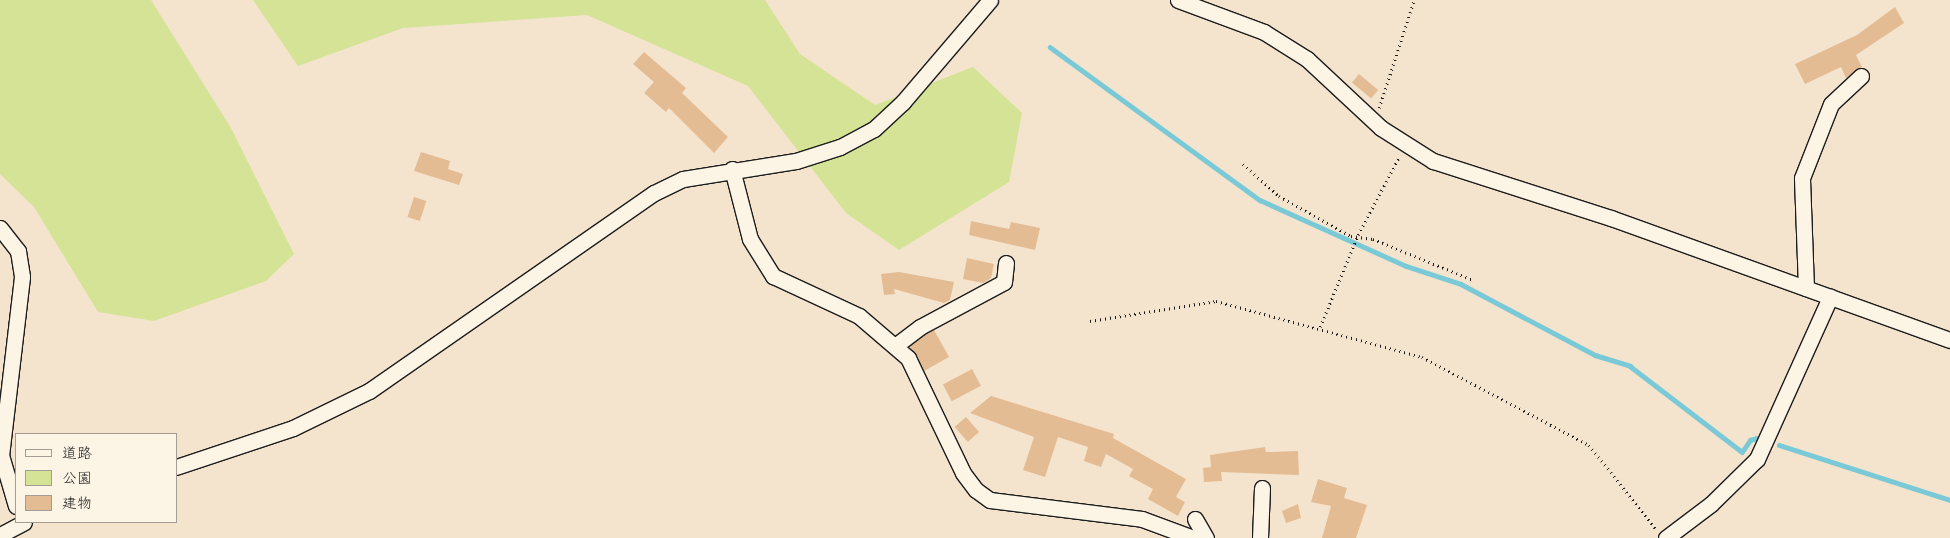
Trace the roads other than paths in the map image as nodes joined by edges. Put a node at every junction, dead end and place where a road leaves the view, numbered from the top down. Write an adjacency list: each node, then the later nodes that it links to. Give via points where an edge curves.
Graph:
1 (990, 0): 4 (street, via 903,102 874,128 840,147 796,162)
2 (1178, 0): 7 (street, via 1264,32 1300,54 1406,148 1441,164 1611,218)
3 (1861, 76): 7 (street, via 1831,104 1802,178)
4 (732, 169): 10 (street, via 750,239 773,276 859,316); 12 (street, via 683,179 654,193 369,391 329,413)
5 (0, 228): 11 (street, via 18,251 22,277)
6 (1006, 262): 10 (street, via 1004,282 920,327)
7 (1806, 288): 8 (street)
8 (1830, 297): 9 (street); 17 (street, via 1757,459 1711,504)
9 (1950, 340)
10 (896, 346): 19 (street, via 908,358 926,389 963,473 990,500 1142,519)
11 (2, 430): 14 (street, via 1,455)
12 (178, 466)
13 (1262, 488): 21 (street)
14 (15, 503)
15 (1195, 519): 20 (street)
16 (21, 523): 18 (street)
17 (1662, 534)
18 (0, 535)
19 (1193, 538)
20 (1206, 538)
21 (1260, 538)

